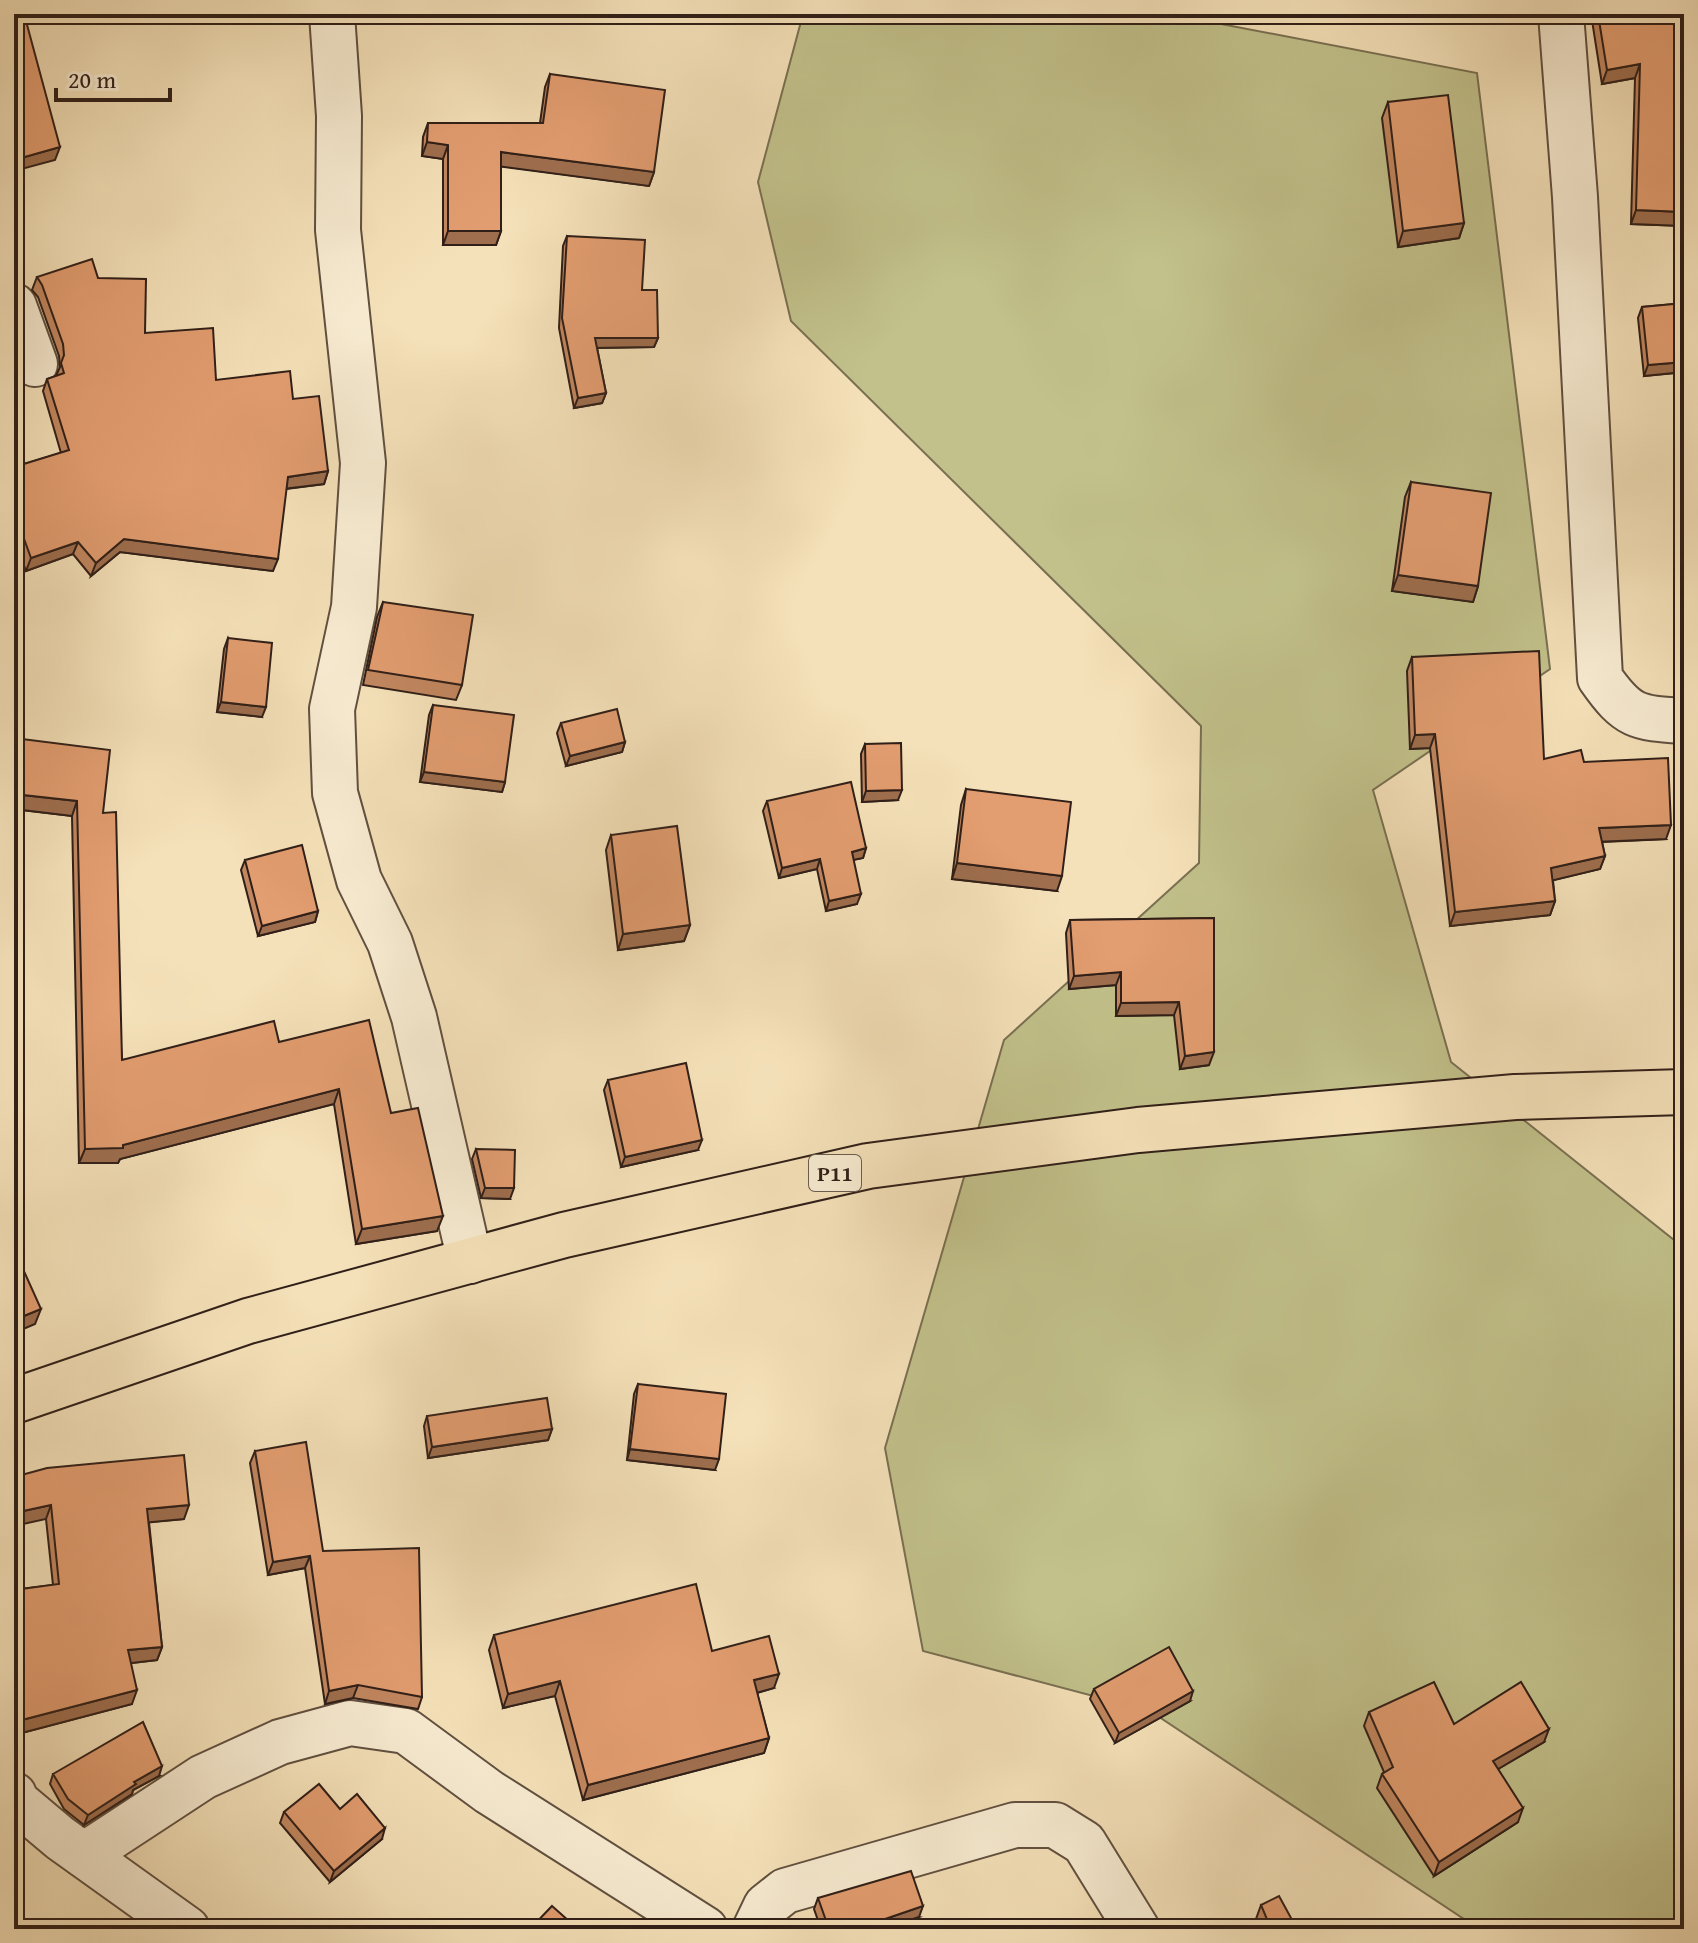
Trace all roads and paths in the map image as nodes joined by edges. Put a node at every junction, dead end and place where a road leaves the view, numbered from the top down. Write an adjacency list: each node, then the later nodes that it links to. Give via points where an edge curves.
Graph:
1 (332, 14): 7 (street, via 339,116 338,230 363,463 354,607 332,709 335,793 359,880 390,943 414,1017)
2 (1561, 14): 5 (street, via 1600,678 1616,701 1642,718)
3 (14, 306): 4 (street)
4 (35, 364)
5 (1684, 721)
6 (1684, 1092): 7 (main road, P11, via 1515,1097 1138,1130 868,1166)
7 (470, 1261): 8 (main road, P11, via 248,1321)
8 (14, 1401)
9 (14, 1795): 10 (street)
10 (84, 1855): 11 (street); 12 (street, via 203,1777 280,1742 350,1723 406,1731 489,1792)
11 (187, 1929)
12 (705, 1929)
13 (755, 1929): 14 (street, via 766,1906 785,1891 1015,1825 1055,1825 1084,1843)
14 (1137, 1929)

